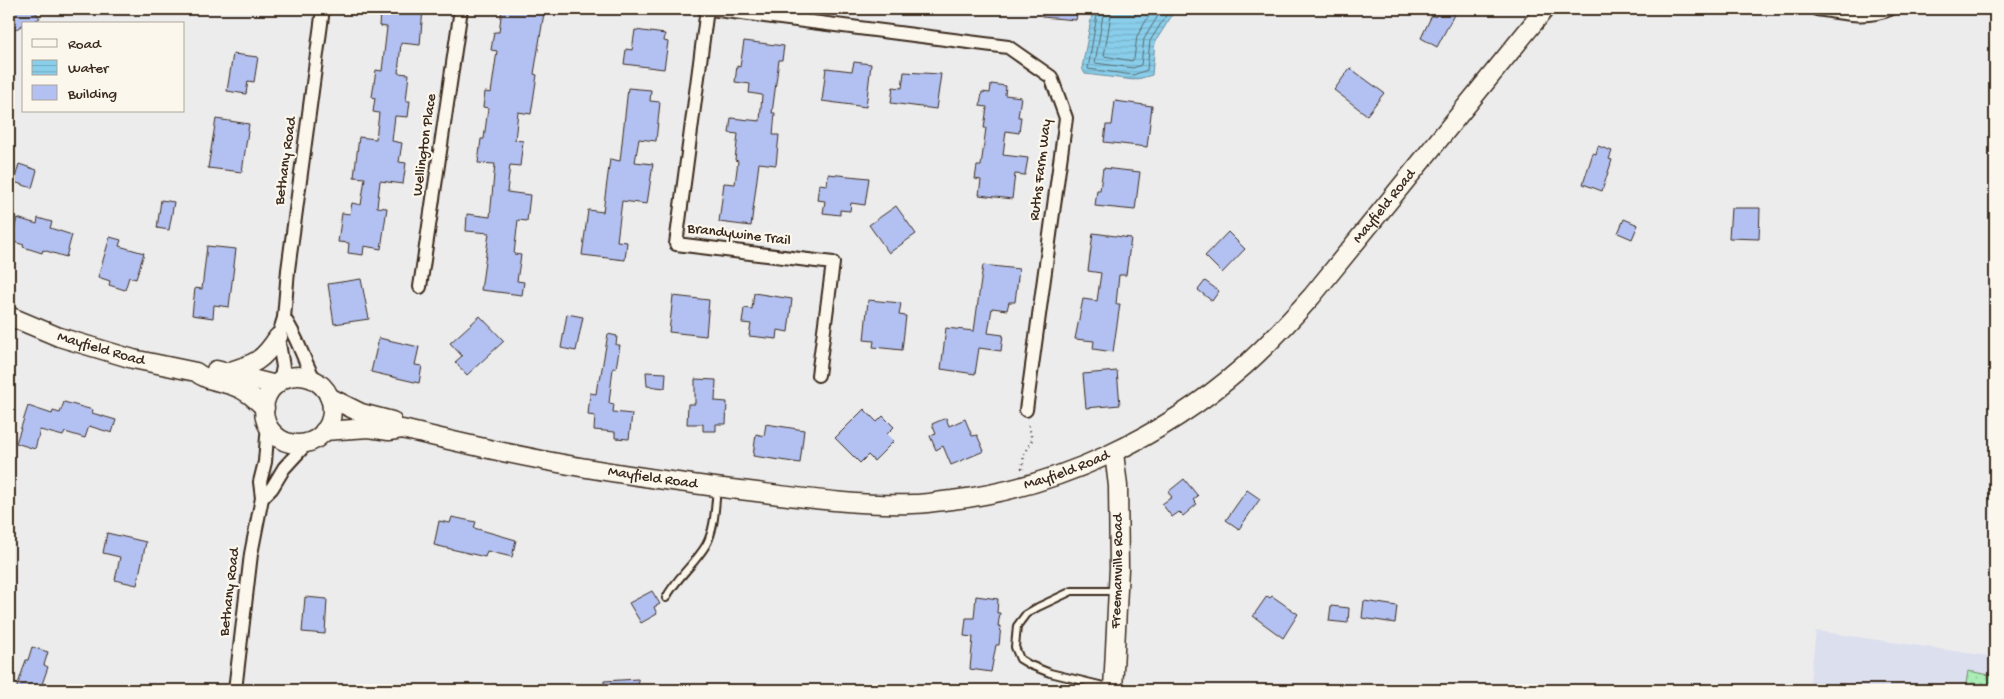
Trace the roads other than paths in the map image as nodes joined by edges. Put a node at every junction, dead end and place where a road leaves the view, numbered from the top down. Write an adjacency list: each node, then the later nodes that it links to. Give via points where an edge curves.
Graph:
1 (323, 9): 9 (street, Bethany Road)
2 (461, 9): 7 (street, Wellington Place)
3 (708, 9): 13 (street, Brandywine Trail, via 676,244 832,263); 17 (street, Ruths Farm Way, via 1008,47 1051,77 1066,118)
4 (1545, 9): 22 (street, Mayfield Road, via 1284,328 1244,367 1203,399)
5 (1818, 9): 6 (street, via 1872,14)
6 (1890, 9)
7 (420, 287)
8 (9, 316): 11 (street, Mayfield Road, via 60,338 133,359)
9 (284, 318): 10 (street, Bethany Road); 14 (street, via 295,332 298,347)
10 (278, 337): 12 (street, via 254,364); 15 (street, Bethany Road, via 283,367)
11 (196, 372): 12 (street, Mayfield Road, via 203,367); 18 (street, Mayfield Road, via 248,393)
12 (227, 372): 15 (street, Mayfield Road)
13 (818, 375)
14 (316, 382): 15 (street, via 298,376); 16 (street)
15 (278, 383): 18 (street, via 269,394)
16 (329, 397): 19 (street, Mayfield Road, via 360,413 392,421); 20 (street, via 332,416)
17 (1026, 410)
18 (266, 416): 21 (street, via 273,433 281,439); 24 (street, Bethany Road, via 265,462 260,482)
19 (402, 429): 20 (street, Mayfield Road); 23 (street, Mayfield Road, via 542,460)
20 (324, 431): 21 (street)
21 (307, 443): 24 (street, Bethany Road)
22 (1114, 453): 23 (street, Mayfield Road, via 1052,478 985,496 915,504 852,504); 25 (street, Freemanville Road, via 1118,486)
23 (717, 487): 26 (lane, via 712,532 706,545)
24 (262, 498): 28 (street, Bethany Road, via 251,554)
25 (1118, 591): 27 (street, Freemanville Road); 27 (lane, via 1072,591 1026,614 1016,626 1015,647 1020,659 1050,673)
26 (666, 598)
27 (1113, 689)
28 (234, 690)

